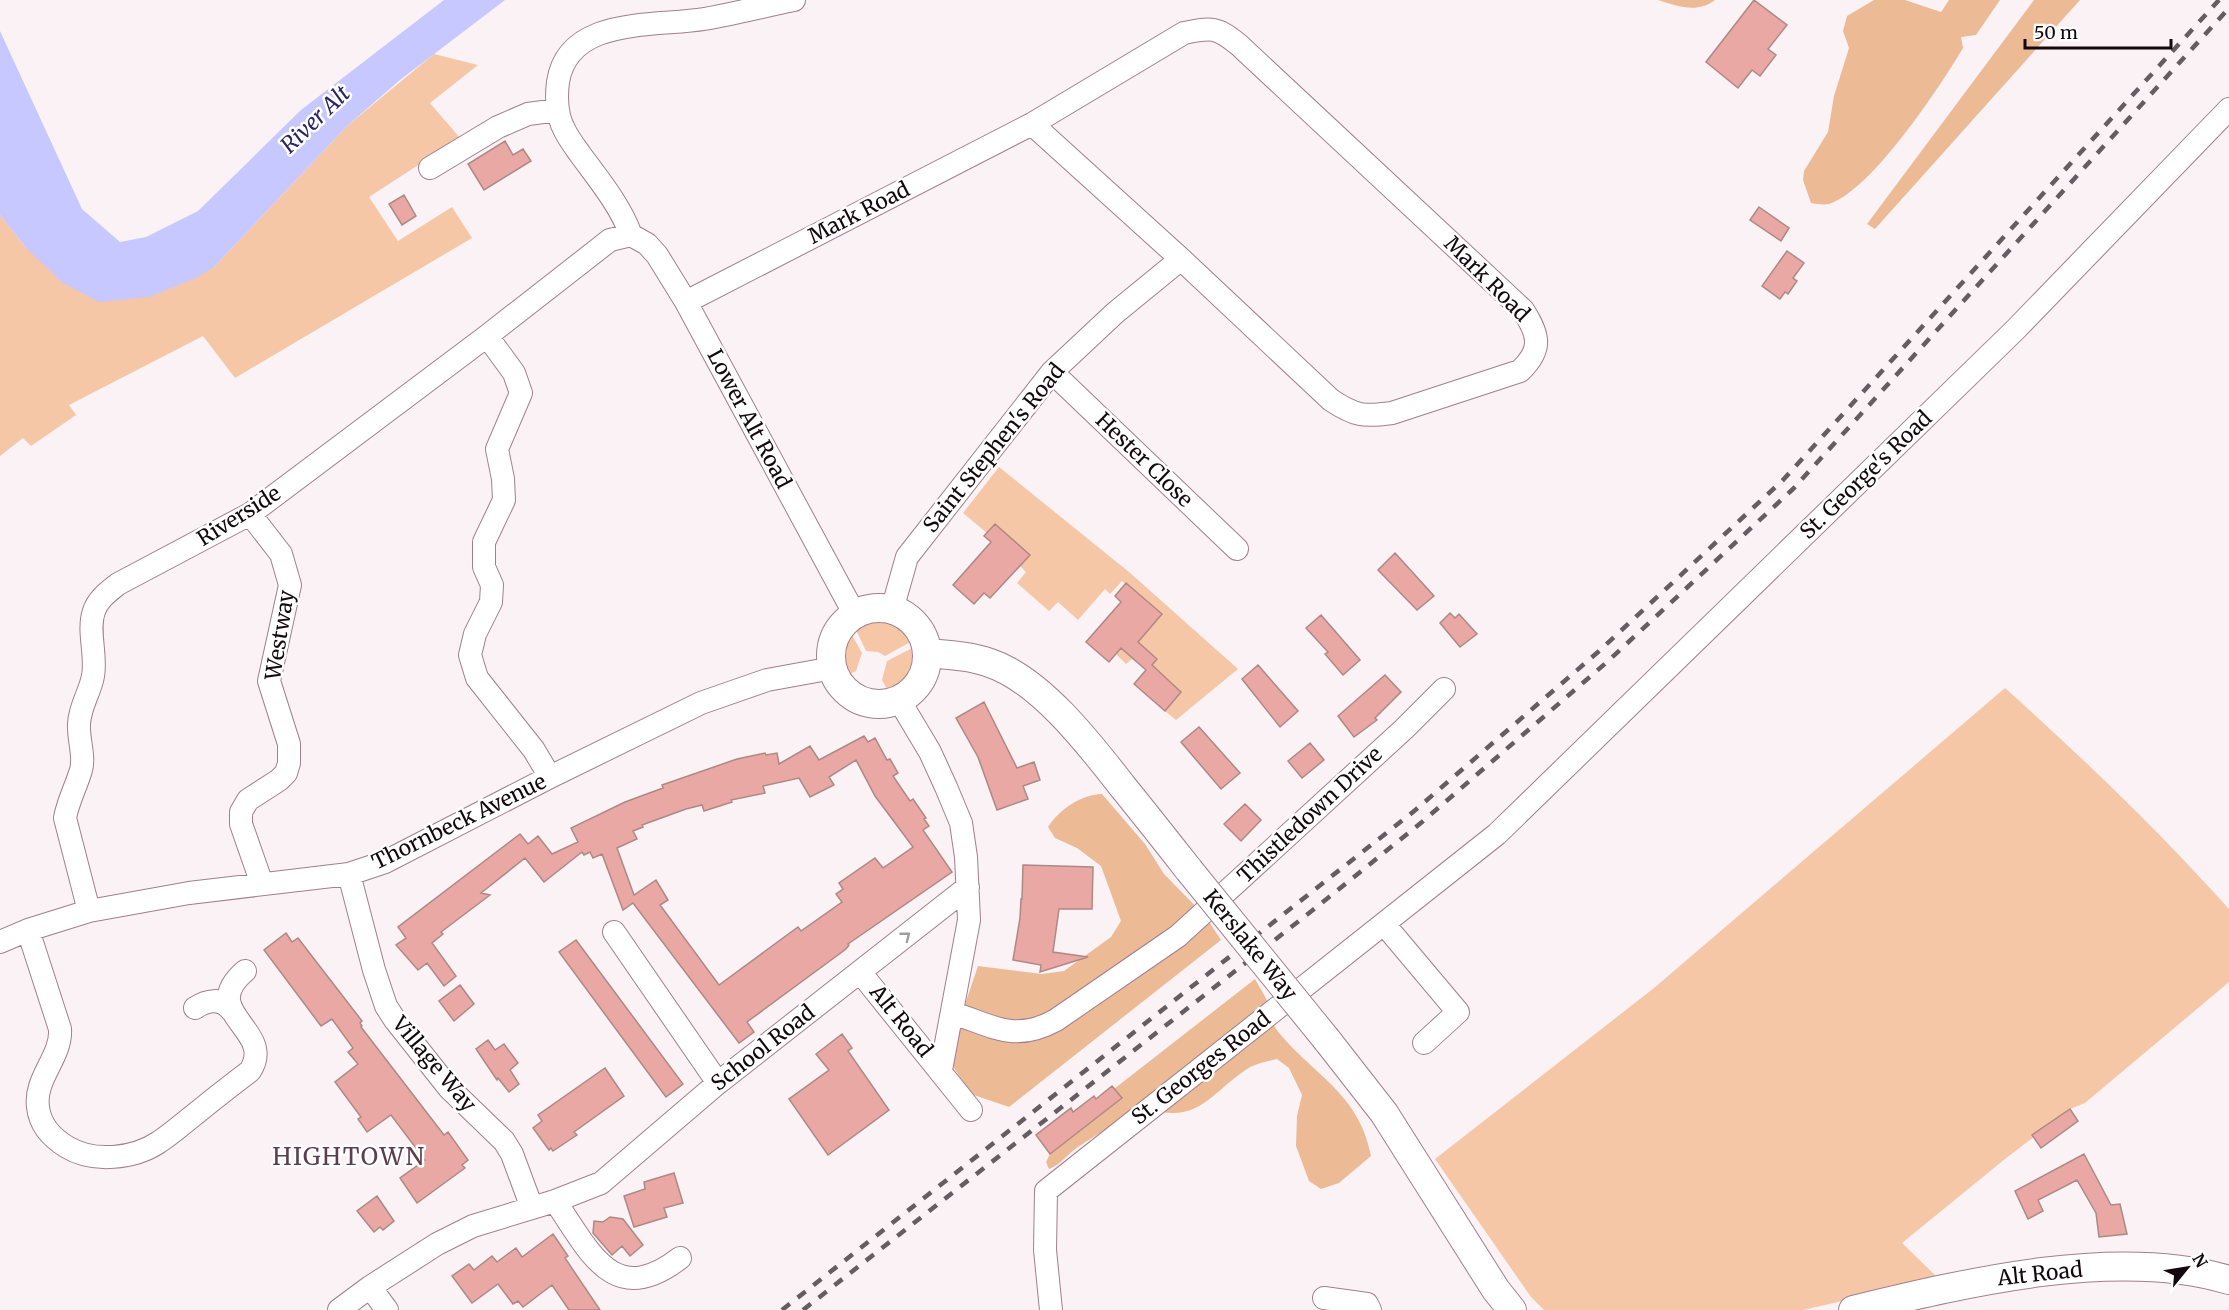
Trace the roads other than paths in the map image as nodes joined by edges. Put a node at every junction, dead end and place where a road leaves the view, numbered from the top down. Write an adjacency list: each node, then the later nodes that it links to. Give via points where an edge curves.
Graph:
1 (794, 0): 3 (street, via 704,19 614,29 594,35 582,42 561,68)
2 (2229, 109): 20 (street, St. George's Road, via 2015,330)
3 (558, 110): 5 (street, via 528,114 498,127); 6 (street, via 564,131 623,215)
4 (1032, 124): 7 (street, Mark Road); 7 (street, Mark Road, via 1184,33 1222,31 1523,310 1534,327 1533,359 1520,371 1392,413 1372,416 1349,412 1331,400); 8 (street, Mark Road)
5 (430, 168)
6 (631, 235): 8 (street, Lower Alt Road, via 657,255); 9 (street, Riverside, via 610,240)
7 (1181, 259): 10 (street, Saint Stephen's Road)
8 (686, 302): 14 (street, Lower Alt Road)
9 (487, 336): 11 (street, Riverside); 19 (street, via 514,373 521,393 496,449 504,500 484,542 484,567 492,585 492,602 475,634 470,655 477,678 534,750)
10 (1052, 372): 12 (street, Hester Close); 13 (street, Saint Stephen's Road, via 907,557)
11 (250, 514): 22 (street, Westway, via 281,554 290,585 269,681 289,744 289,763 286,773 248,801 241,812 241,824); 24 (street, Riverside, via 118,584 103,595 94,610 93,677 81,706 79,725 82,767 65,818)
12 (1237, 549)
13 (892, 610): 14 (street, via 873,608); 15 (street, via 916,626)
14 (855, 615): 16 (street, via 843,624 835,638 831,652)
15 (927, 653): 18 (street, via 920,681); 48 (street, Kerslake Way, bridge, via 964,656 992,664 1029,686 1089,744 1384,1113)
16 (833, 668): 18 (street, via 842,687 858,699 878,704); 19 (street, Thornbeck Avenue, via 732,691)
17 (1444, 689): 33 (street, Thistledown Drive, via 1178,936 1056,1020 1038,1030 1020,1033)
18 (899, 700): 23 (street, via 930,752 961,823)
19 (550, 777): 21 (street, Thornbeck Avenue, via 386,862)
20 (1497, 834): 25 (street, St. Georges Road)
21 (349, 874): 22 (street, Thornbeck Avenue); 39 (street, Village Way, via 386,1006 449,1088 504,1141)
22 (262, 884): 24 (street, Thornbeck Avenue)
23 (968, 887): 30 (street, School Road, one-way to 23); 33 (street, via 969,920)
24 (89, 911): 26 (street, Thornbeck Avenue)
25 (1384, 924): 34 (street, via 1458,1012); 46 (street, St. Georges Road, via 1046,1191 1045,1250)
26 (28, 930): 28 (street, Thornbeck Avenue); 32 (street, via 60,1029 59,1041 39,1086 38,1108 49,1133 71,1149 108,1157 149,1148 250,1071 255,1063 253,1042)
27 (614, 932): 36 (street)
28 (0, 942)
29 (244, 971): 32 (street, via 229,990)
30 (860, 972): 35 (street, Alt Road); 36 (street, School Road)
31 (195, 1008): 32 (street, via 216,1001)
32 (231, 1010)
33 (953, 1013): 35 (street, Alt Road)
34 (1424, 1043)
35 (941, 1070): 37 (street, Alt Road)
36 (718, 1083): 38 (street, School Road, via 601,1183)
37 (971, 1110)
38 (555, 1201): 39 (street, School Road); 40 (street, via 596,1262 615,1277 628,1281 657,1275)
39 (532, 1208): 42 (street, School Road, via 473,1226)
40 (680, 1258)
41 (2229, 1280): 49 (street, Alt Road, via 2163,1267 2094,1268 1974,1282)
42 (370, 1287): 44 (street, School Road); 45 (street)
43 (1324, 1298): 47 (street, via 1367,1304)
44 (339, 1310)
45 (387, 1310)
46 (1051, 1310)
47 (1370, 1310)
48 (1512, 1310)
49 (1853, 1310)

